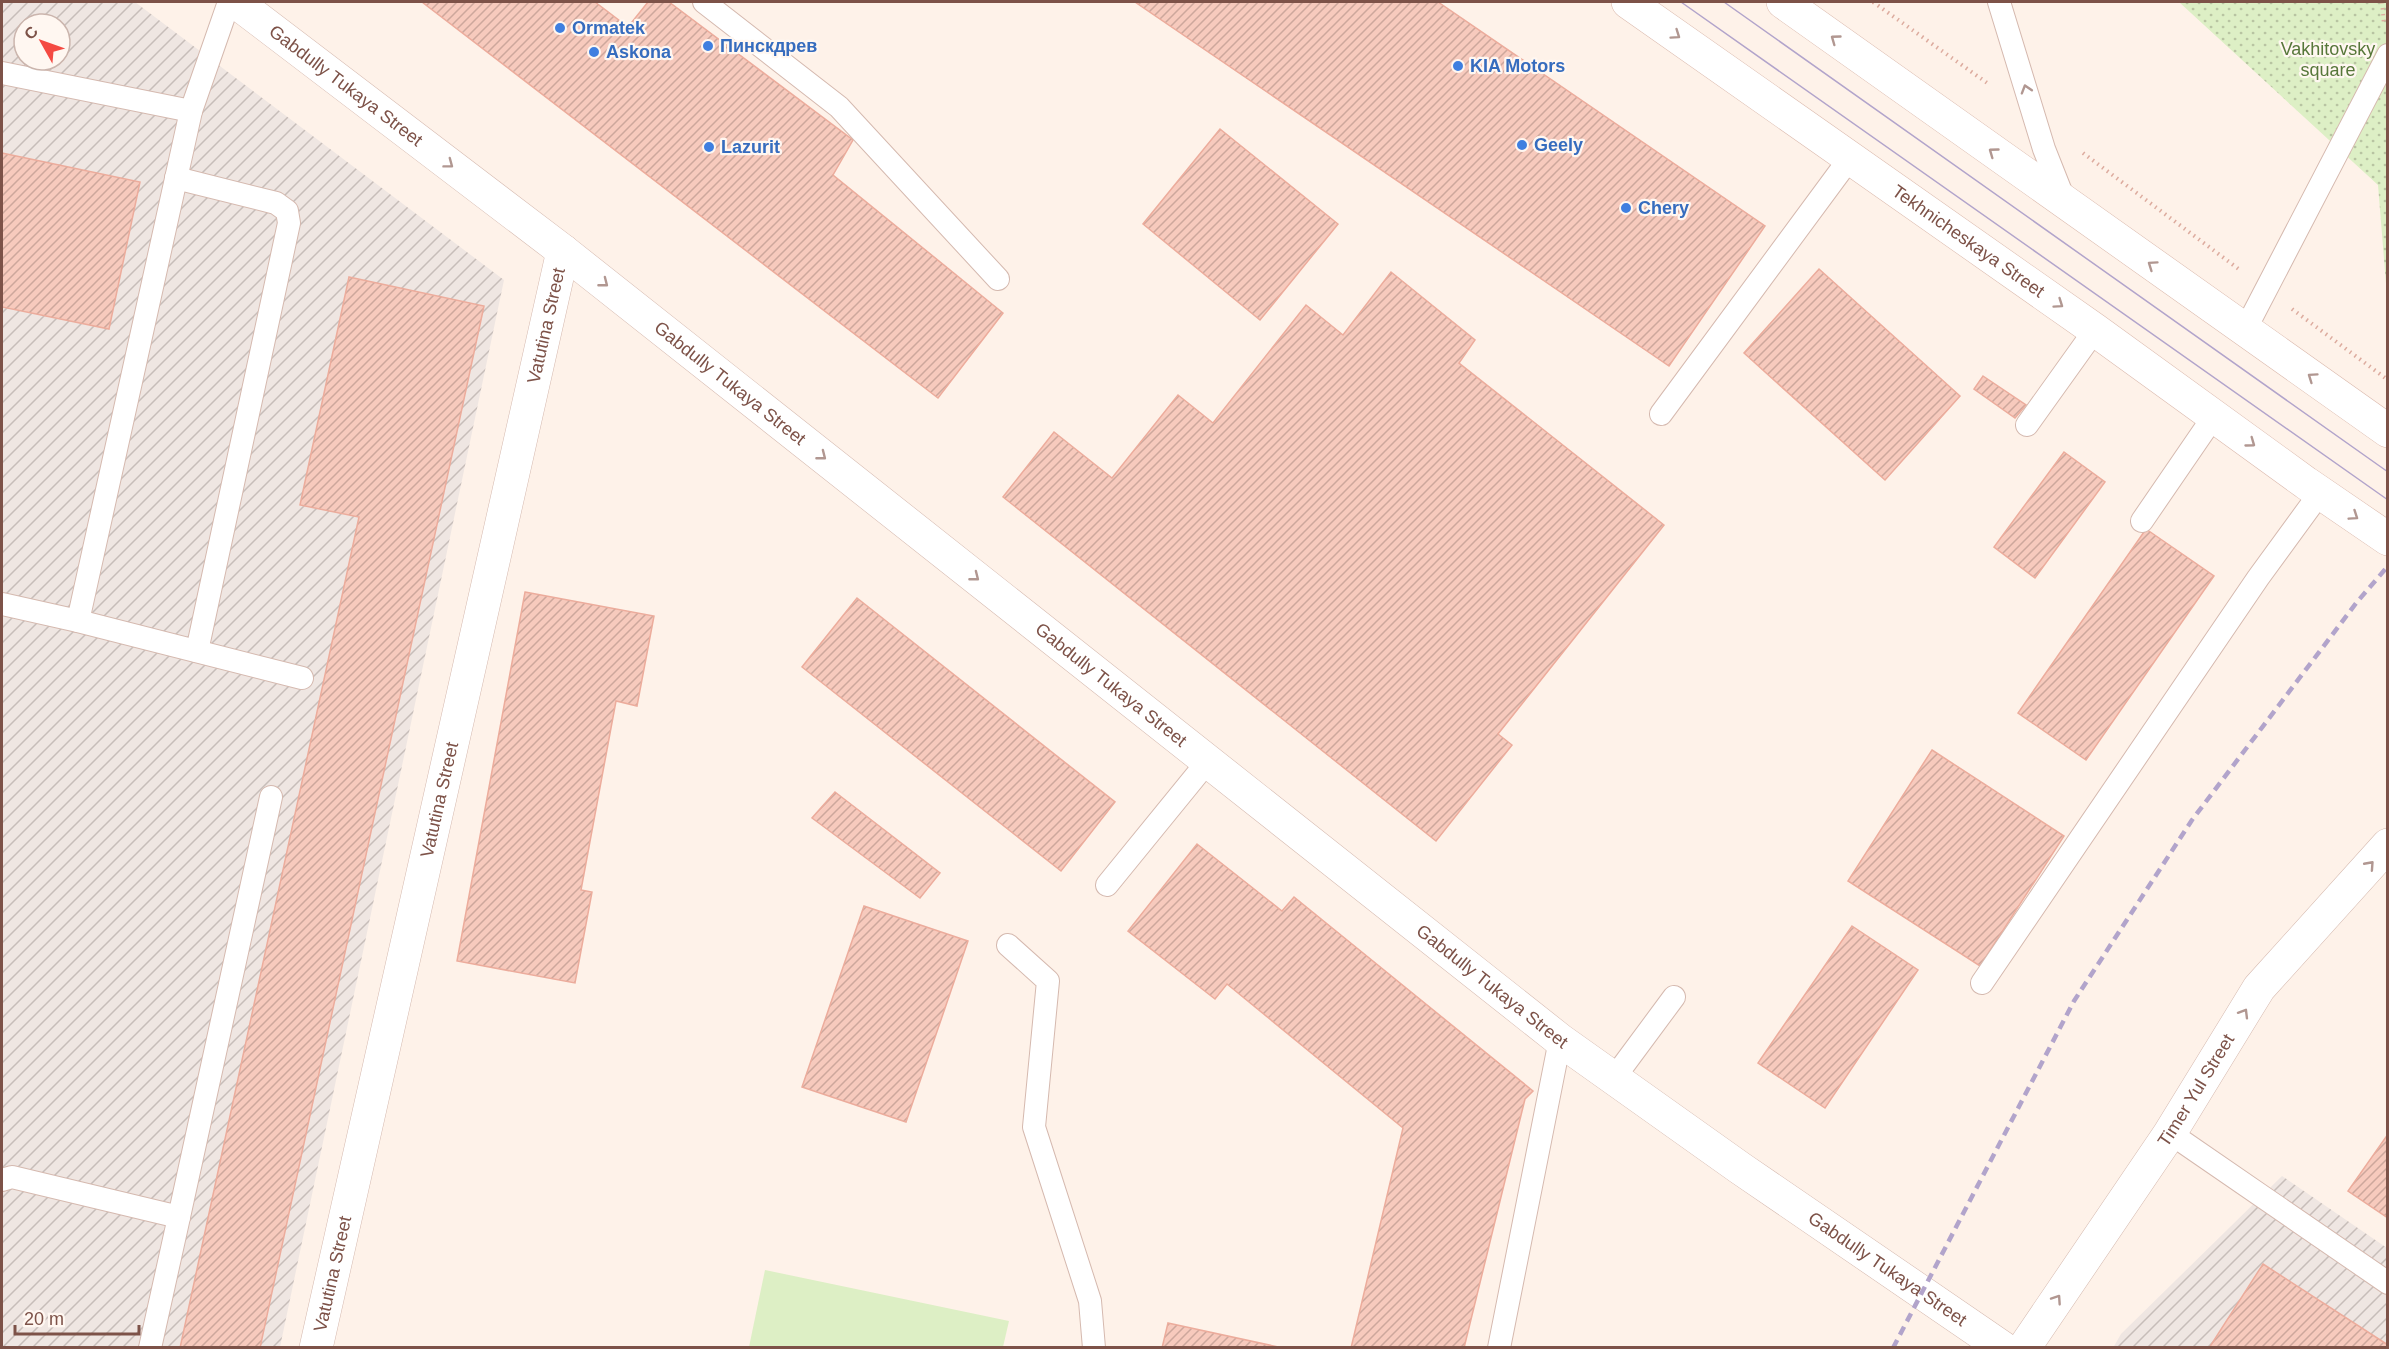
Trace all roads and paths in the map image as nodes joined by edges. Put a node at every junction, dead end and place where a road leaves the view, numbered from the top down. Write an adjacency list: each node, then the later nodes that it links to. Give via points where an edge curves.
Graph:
1 (229, 2): 10 (lane)
2 (236, 2): 16 (street, Gabdully Tukaya Street, one-way to 16)
3 (704, 2): 17 (lane, via 839,107)
4 (1628, 2): 13 (street, Tekhnicheskaya Street, one-way to 13)
5 (1783, 2): 15 (street, one-way to 5)
6 (1873, 2): 11 (path)
7 (1999, 2): 11 (lane, one-way to 7)
8 (2388, 55): 18 (lane)
9 (2, 73): 10 (lane)
10 (191, 111): 14 (lane)
11 (2034, 116): 15 (lane)
12 (2080, 151): 18 (path)
13 (1850, 158): 19 (street, Tekhnicheskaya Street, one-way to 19); 22 (lane)
14 (176, 178): 30 (lane); 31 (lane, via 276,202 287,211 289,223)
15 (2066, 204): 20 (street, one-way to 15)
16 (563, 251): 33 (street, Gabdully Tukaya Street, one-way to 33); 47 (street, Vatutina Street)
17 (998, 279)
18 (2266, 290): 20 (lane); 21 (path)
19 (2095, 330): 23 (street, Tekhnicheskaya Street); 24 (lane)
20 (2245, 330): 25 (street, one-way to 20)
21 (2388, 380)
22 (1661, 414)
23 (2214, 416): 26 (street, Tekhnicheskaya Street, one-way to 26); 27 (lane)
24 (2027, 425)
25 (2388, 431)
26 (2320, 493): 28 (street, Tekhnicheskaya Street, one-way to 28); 38 (lane)
27 (2142, 521)
28 (2388, 539)
29 (2, 604): 30 (lane)
30 (78, 621): 31 (lane)
31 (197, 651): 32 (lane)
32 (302, 678)
33 (1208, 761): 36 (lane); 40 (street, Gabdully Tukaya Street)
34 (271, 797): 44 (lane)
35 (2388, 846): 42 (street, Timer Yul Street, one-way to 35, via 2259,988)
36 (1107, 885)
37 (1008, 945): 48 (lane, via 1048,981 1034,1127 1090,1301)
38 (1982, 983)
39 (1674, 997): 41 (lane)
40 (1560, 1040): 41 (street, Gabdully Tukaya Street); 49 (lane)
41 (1614, 1078): 50 (street, Gabdully Tukaya Street)
42 (2170, 1133): 45 (lane); 51 (street, Timer Yul Street, one-way to 42)
43 (2, 1180): 44 (lane, via 12,1178)
44 (179, 1217): 46 (lane)
45 (2388, 1283)
46 (150, 1347)
47 (316, 1347)
48 (1094, 1347)
49 (1499, 1347)
50 (2002, 1347)
51 (2024, 1347)

